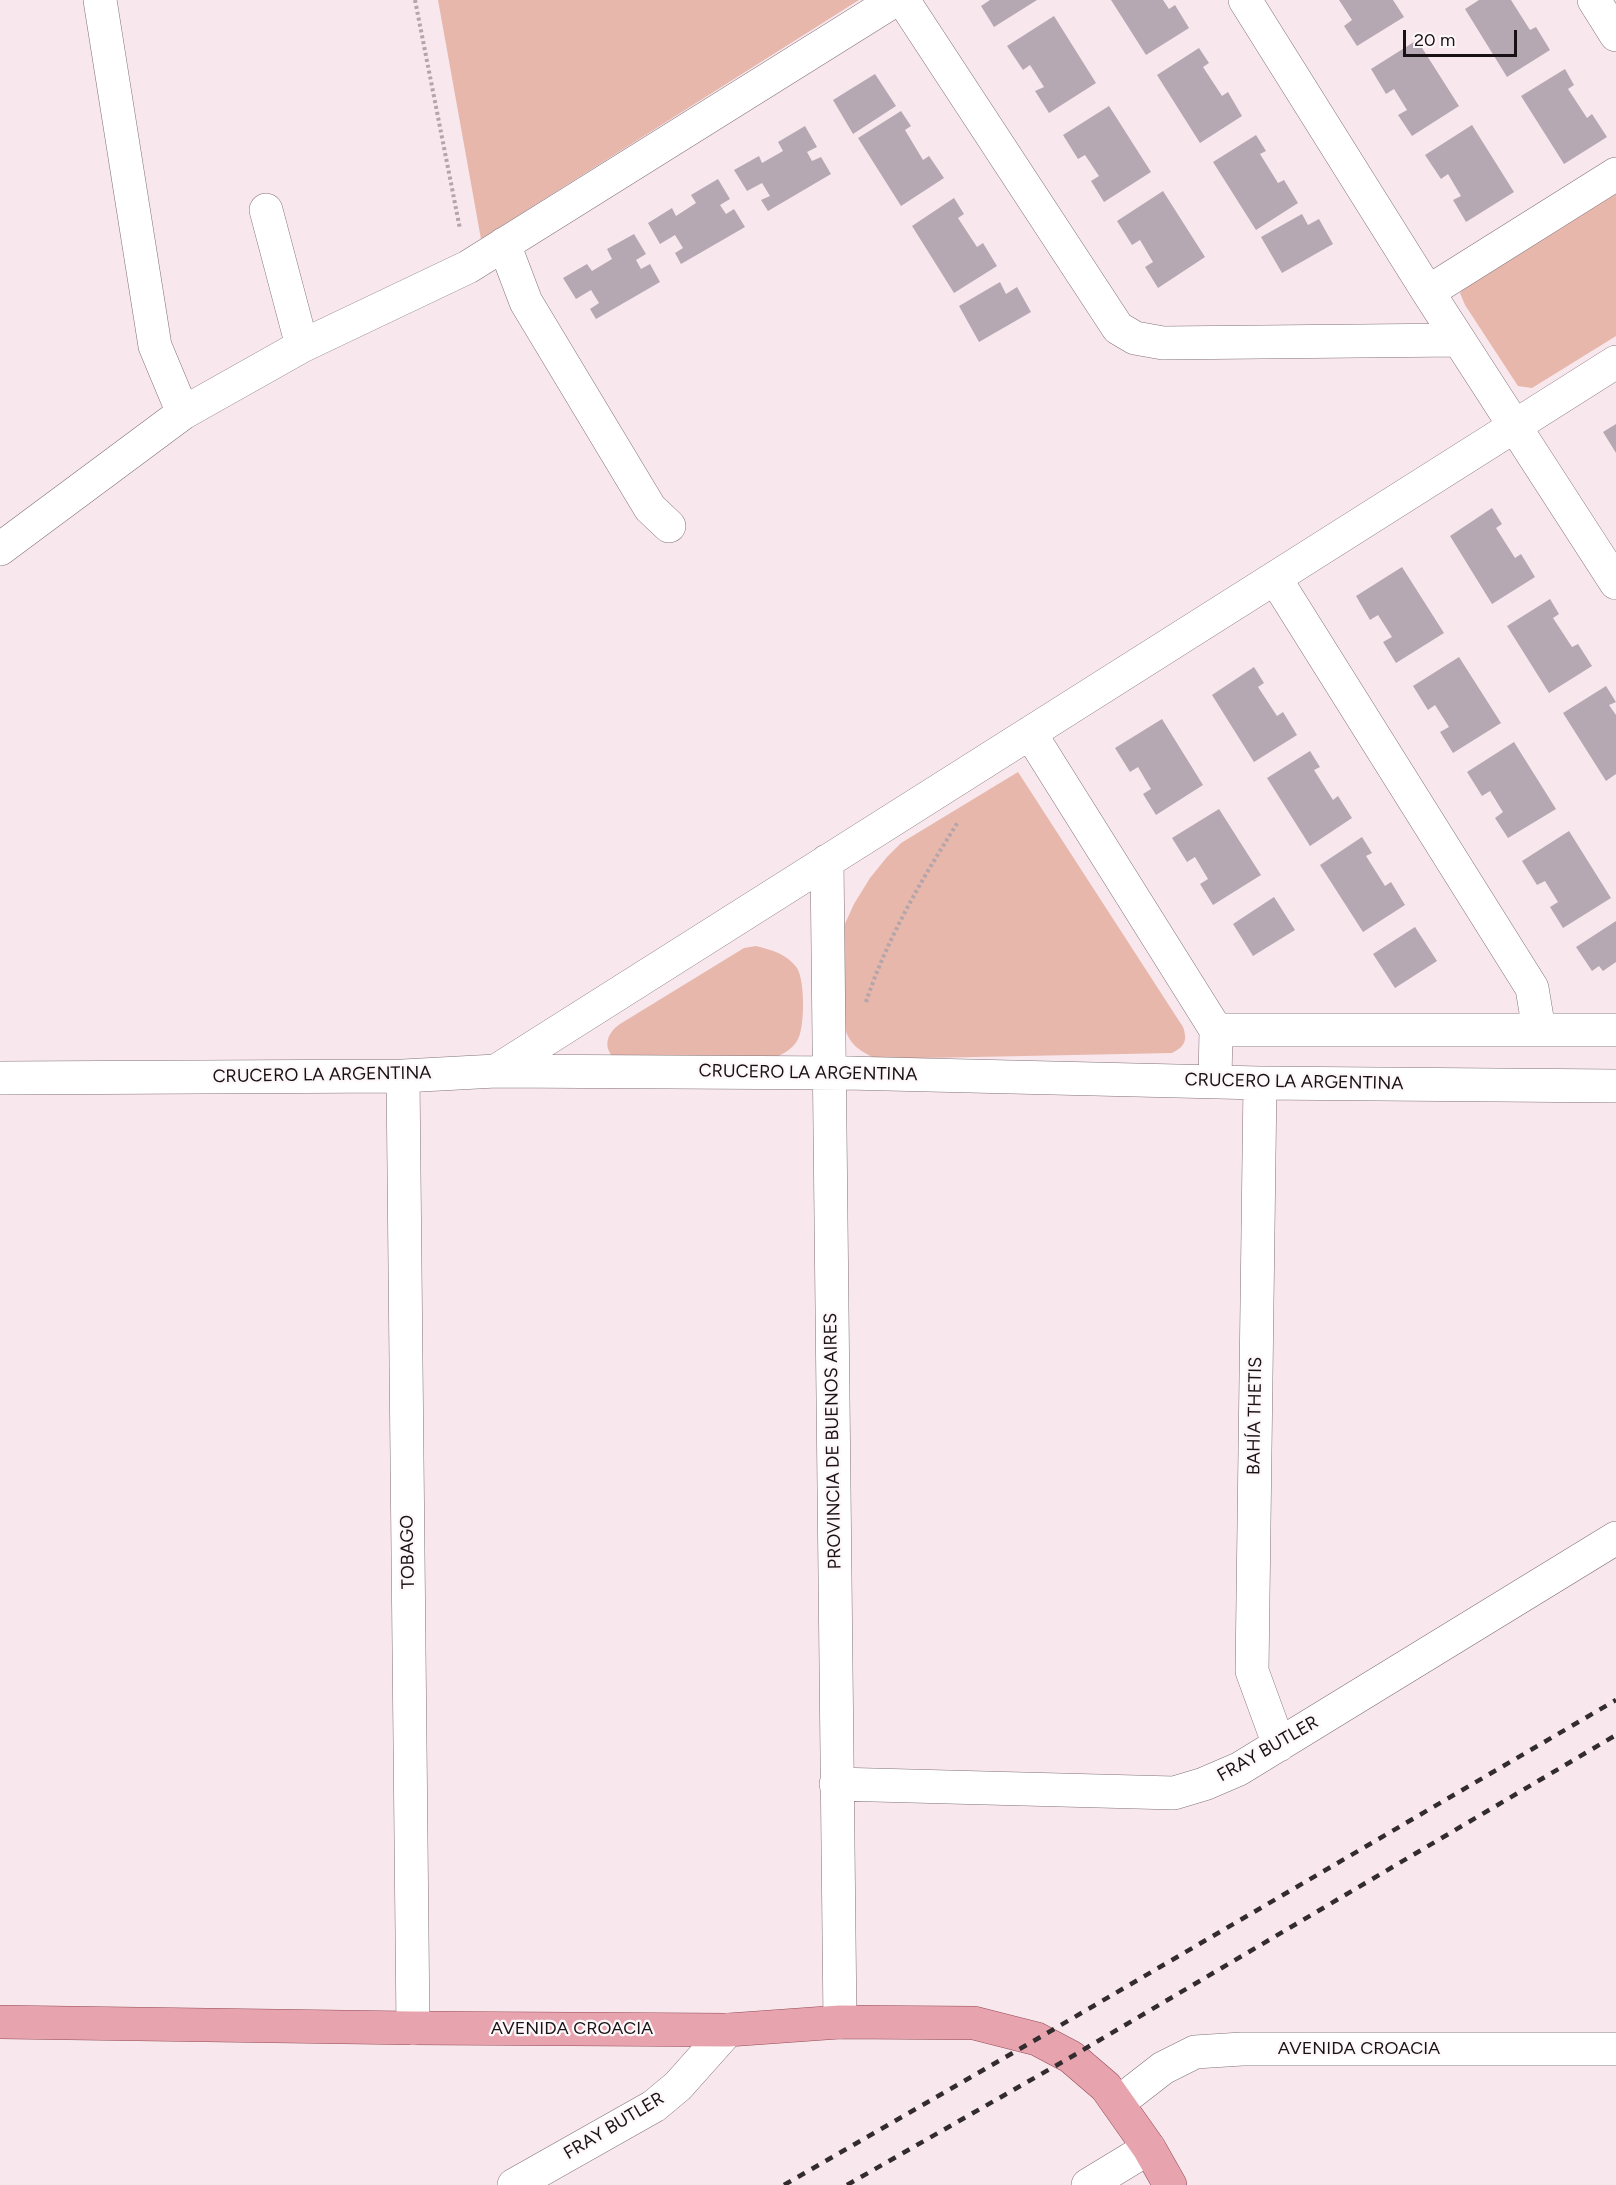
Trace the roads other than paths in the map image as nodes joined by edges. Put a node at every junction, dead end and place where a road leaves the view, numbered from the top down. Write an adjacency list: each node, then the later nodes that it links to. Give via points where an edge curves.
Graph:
1 (100, 0): 14 (street, via 155,346)
2 (895, 0): 9 (street)
3 (903, 0): 11 (street, via 1118,328 1135,338 1163,343)
4 (1245, 0): 10 (street)
5 (1594, 0): 6 (street)
6 (1616, 35)
7 (1616, 174): 10 (street)
8 (266, 210): 12 (street)
9 (504, 244): 12 (street, via 468,267); 16 (street, via 526,302 651,508)
10 (1428, 292): 11 (street)
11 (1459, 340): 15 (street)
12 (302, 346): 14 (street)
13 (1616, 363): 15 (street)
14 (183, 413): 17 (street)
15 (1515, 426): 18 (street); 19 (street)
16 (669, 526)
17 (0, 549)
18 (1275, 578): 20 (street); 23 (street, via 1532,988)
19 (1616, 583)
20 (1030, 733): 21 (street); 22 (street)
21 (827, 861): 25 (street); 26 (street, PROVINCIA DE BUENOS AIRES)
22 (1216, 1030): 23 (street); 29 (street)
23 (1539, 1030): 24 (street)
24 (1616, 1030)
25 (496, 1071): 26 (street, CRUCERO LA ARGENTINA); 27 (street, CRUCERO LA ARGENTINA)
26 (829, 1073): 29 (street, CRUCERO LA ARGENTINA); 34 (street, PROVINCIA DE BUENOS AIRES)
27 (403, 1076): 28 (street, CRUCERO LA ARGENTINA); 37 (street, TOBAGO)
28 (0, 1077)
29 (1215, 1081): 30 (street, CRUCERO LA ARGENTINA)
30 (1260, 1083): 31 (street, CRUCERO LA ARGENTINA); 33 (street, BAHÍA THETIS, via 1252,1671)
31 (1616, 1086)
32 (1616, 1538): 33 (street, FRAY BUTLER)
33 (1279, 1745): 34 (street, FRAY BUTLER, via 1239,1769 1174,1793)
34 (836, 1784): 36 (street, PROVINCIA DE BUENOS AIRES)
35 (0, 2022): 37 (main road, AVENIDA CROACIA)
36 (840, 2022): 38 (main road, AVENIDA CROACIA); 40 (main road, AVENIDA CROACIA, via 974,2023 1037,2039 1071,2056)
37 (413, 2028): 38 (main road, AVENIDA CROACIA)
38 (728, 2030): 42 (street, FRAY BUTLER, via 678,2086 654,2106)
39 (1616, 2049): 40 (street, AVENIDA CROACIA, via 1195,2052 1163,2068)
40 (1118, 2103): 41 (main road, AVENIDA CROACIA)
41 (1149, 2148): 43 (street); 44 (main road, AVENIDA CROACIA)
42 (514, 2185)
43 (1088, 2185)
44 (1170, 2185)

